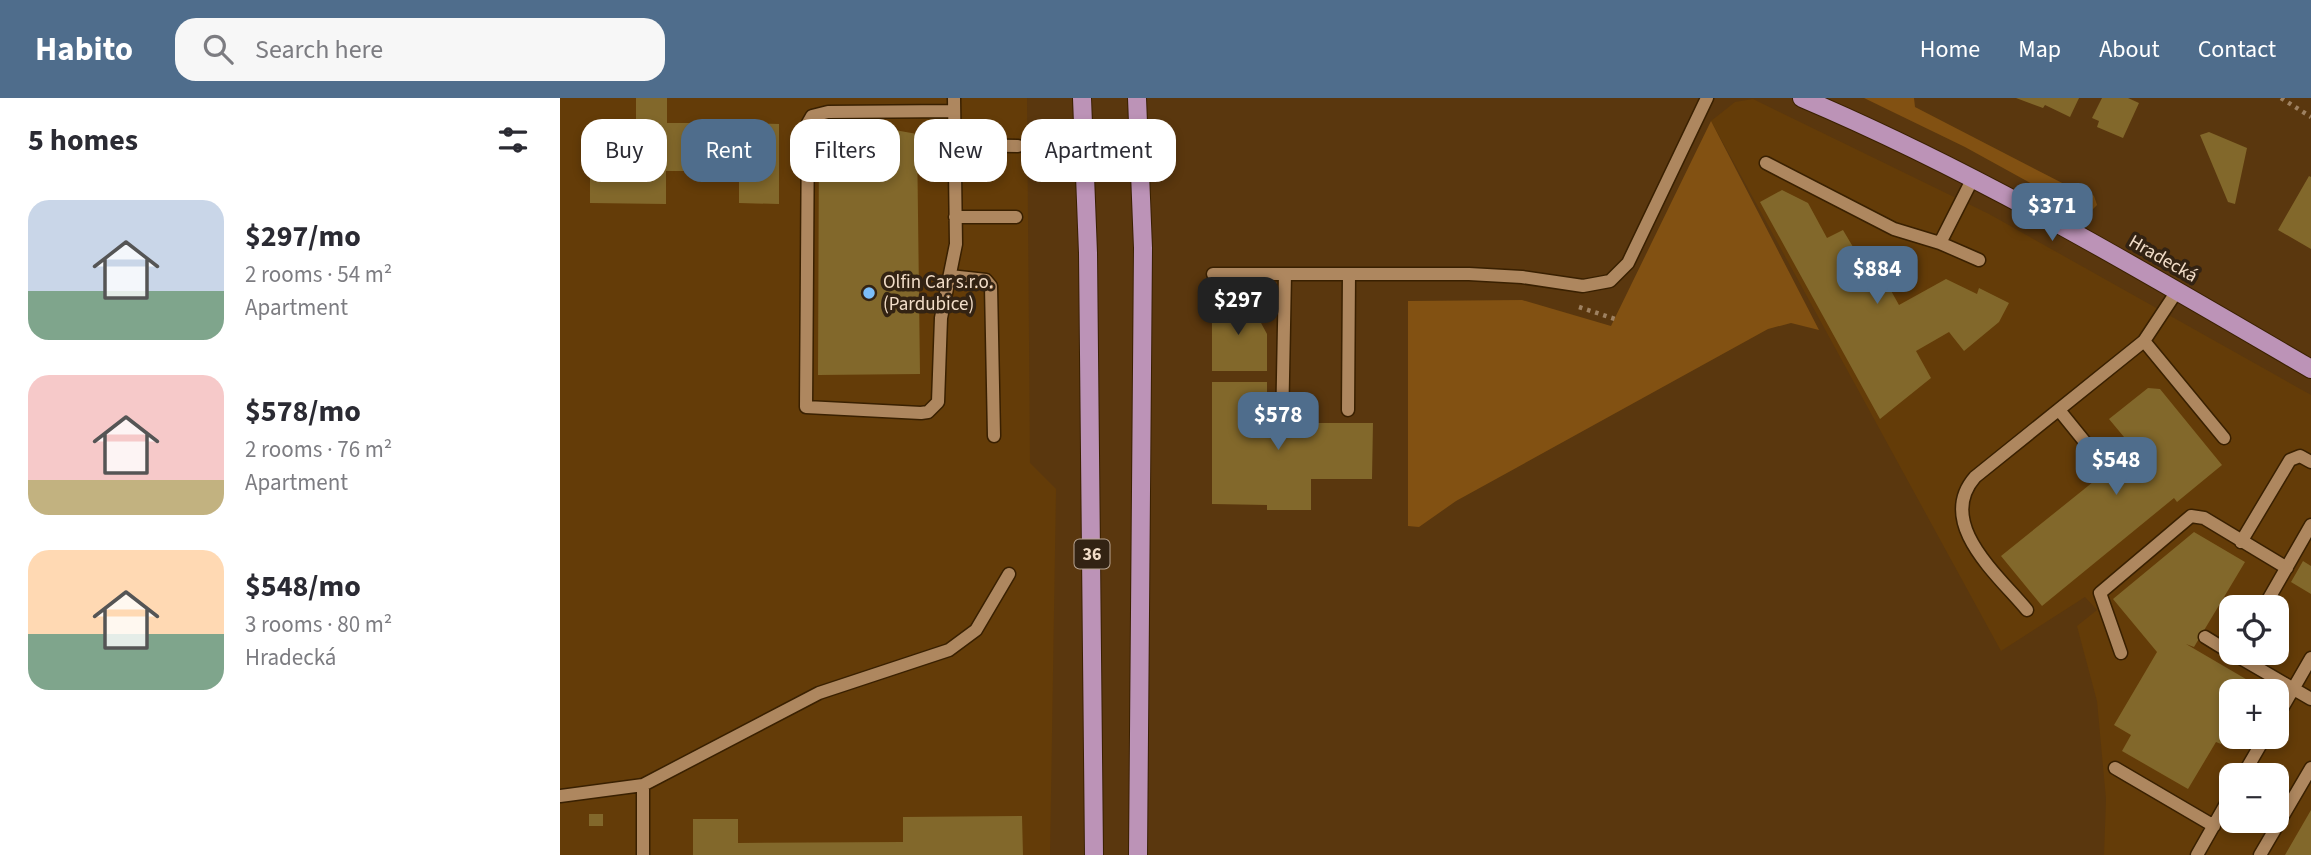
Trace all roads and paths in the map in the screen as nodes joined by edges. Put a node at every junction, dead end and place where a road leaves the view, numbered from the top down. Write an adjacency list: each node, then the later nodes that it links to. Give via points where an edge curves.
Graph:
1 (1082, 98): 52 (main road, 36, via 1088,253)
2 (1707, 98): 19 (lane, via 1628,263 1610,281 1584,286 1496,275)
3 (1802, 98): 11 (main road, Hradecká)
4 (2281, 98): 7 (path)
5 (1137, 99): 53 (main road, via 1143,248)
6 (954, 105): 20 (lane, via 828,113 812,116 808,123 806,407 921,413 934,408 940,394 940,318)
7 (2311, 117)
8 (1007, 146): 9 (lane)
9 (1018, 146)
10 (1766, 163): 15 (lane, via 1894,229)
11 (1973, 178): 15 (lane); 21 (main road, Hradecká)
12 (955, 182): 13 (lane)
13 (955, 217): 14 (lane); 20 (lane)
14 (1016, 217)
15 (1940, 243): 16 (lane)
16 (1979, 260)
17 (1213, 274): 18 (lane)
18 (1285, 274): 19 (lane); 26 (lane)
19 (1349, 274): 24 (lane)
20 (950, 276): 27 (lane, via 986,280 991,286)
21 (2177, 291): 22 (lane); 23 (main road, Hradecká)
22 (2144, 341): 25 (lane); 28 (lane)
23 (2311, 369)
24 (1348, 410)
25 (2059, 410): 30 (lane); 36 (lane, via 1975,477 1963,494 1965,530)
26 (1282, 428)
27 (994, 436)
28 (2224, 438)
29 (2311, 462): 32 (lane, via 2300,457 2290,460)
30 (2106, 468)
31 (2311, 525): 33 (lane)
32 (2241, 542): 33 (lane); 39 (lane, via 2204,518 2191,516 2105,586 2100,599)
33 (2287, 568): 35 (lane)
34 (1009, 574): 47 (lane, via 976,630 949,650 819,692)
35 (2271, 595)
36 (2027, 610)
37 (2205, 637): 38 (lane)
38 (2219, 645)
39 (2121, 653)
40 (2311, 658): 42 (lane)
41 (2254, 665): 42 (lane)
42 (2293, 689): 43 (lane); 44 (lane)
43 (2289, 696)
44 (2311, 699)
45 (2115, 768): 50 (lane)
46 (2311, 768): 55 (lane)
47 (643, 785): 48 (lane); 51 (lane)
48 (560, 796)
49 (2219, 817): 50 (lane)
50 (2214, 826): 54 (lane)
51 (643, 855)
52 (1094, 855)
53 (1138, 855)
54 (2197, 855)
55 (2260, 855)

